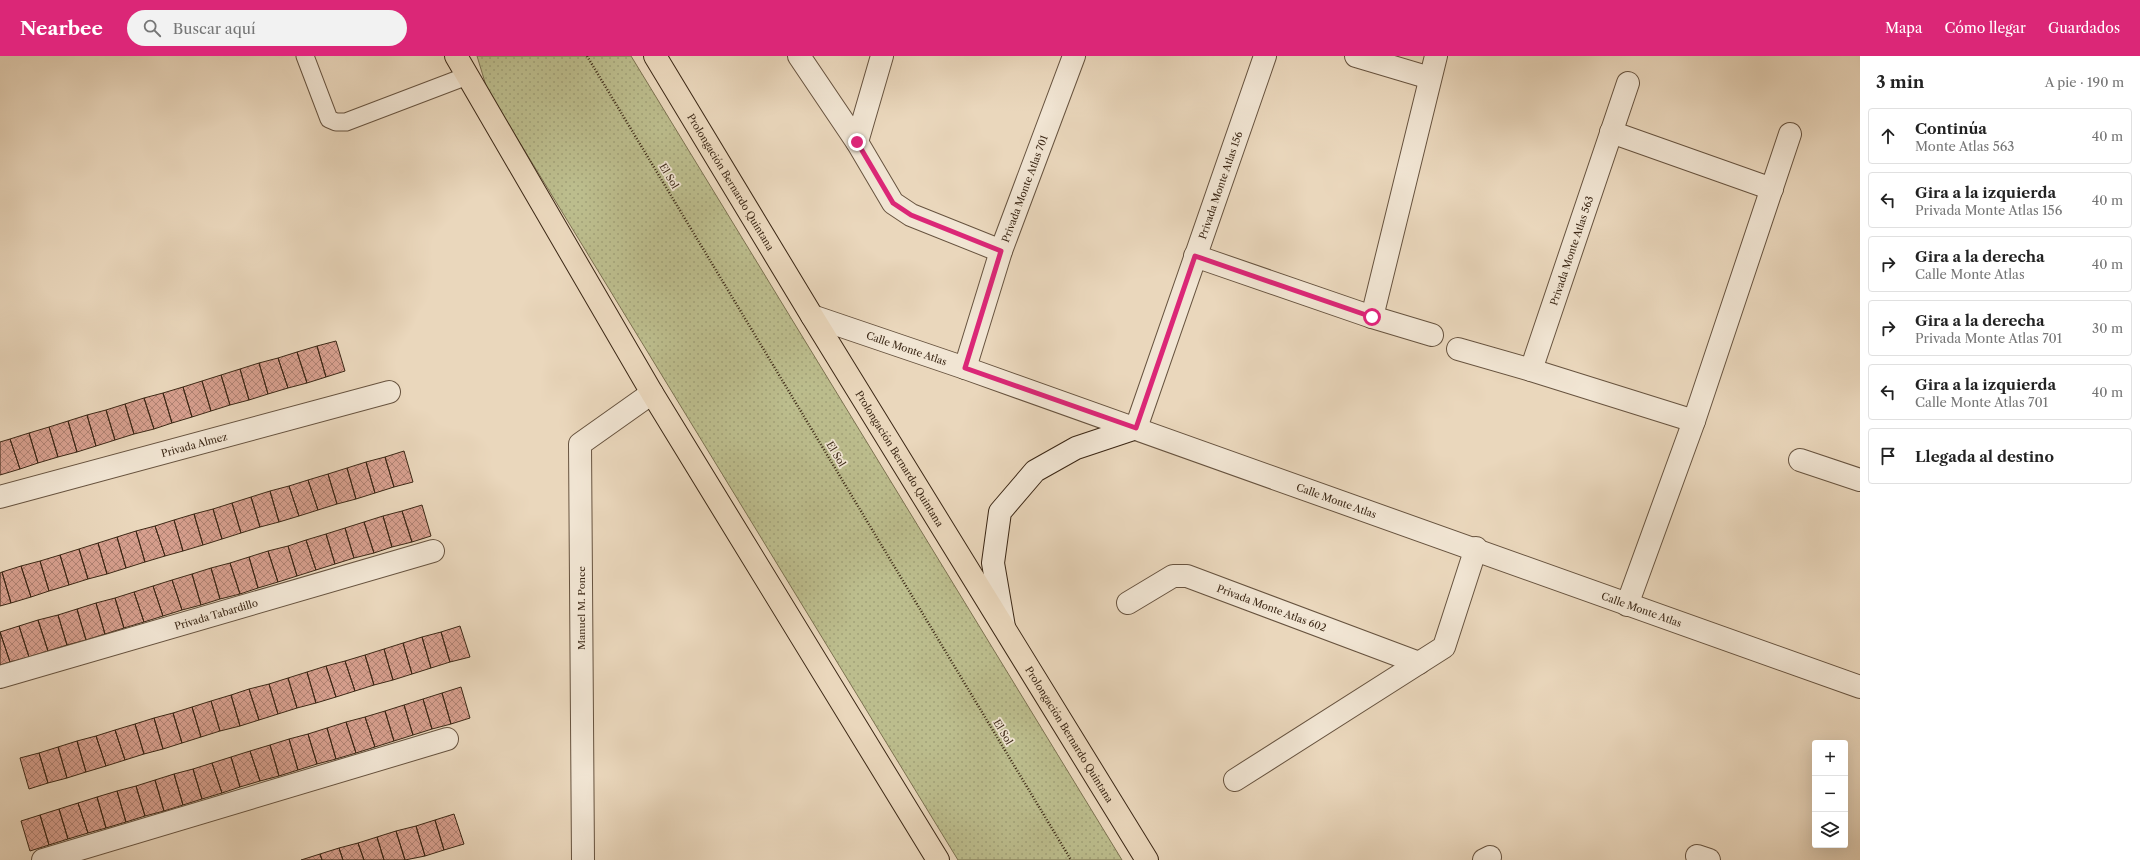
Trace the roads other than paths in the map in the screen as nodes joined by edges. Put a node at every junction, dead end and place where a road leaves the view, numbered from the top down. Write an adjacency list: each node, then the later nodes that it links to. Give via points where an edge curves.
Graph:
1 (305, 56): 10 (lane, via 329,119 336,122 346,122)
2 (456, 56): 10 (main road)
3 (656, 56): 19 (main road, Prolongación Bernardo Quintana)
4 (799, 56): 15 (street)
5 (882, 56): 15 (street)
6 (1074, 56): 17 (street, Privada Monte Atlas 701)
7 (1265, 56): 18 (street, Privada Monte Atlas 156)
8 (1356, 56): 11 (street)
9 (1436, 56): 11 (street)
10 (467, 76): 26 (main road)
11 (1430, 78): 20 (street)
12 (1628, 83): 13 (street, Privada Monte Atlas 563)
13 (1611, 132): 16 (street); 24 (street, Privada Monte Atlas 563)
14 (1790, 134): 16 (street)
15 (857, 142): 17 (street, via 893,203 911,215)
16 (1772, 189): 27 (street)
17 (1001, 251): 23 (street, Privada Monte Atlas 701)
18 (1195, 256): 20 (street); 28 (street, Privada Monte Atlas 156)
19 (812, 316): 23 (street, Calle Monte Atlas); 36 (main road, Prolongación Bernardo Quintana)
20 (1372, 317): 21 (street)
21 (1432, 336)
22 (1458, 349): 24 (street)
23 (965, 368): 28 (street, Calle Monte Atlas)
24 (1531, 370): 27 (street)
25 (389, 392): 31 (street, Privada Almez)
26 (652, 393): 43 (street, Manuel M. Ponce, via 580,444); 44 (main road)
27 (1694, 421): 35 (street)
28 (1136, 428): 32 (street, Calle Monte Atlas); 36 (street, via 1076,448 1035,471 1000,512 993,563)
29 (1800, 460): 30 (street)
30 (1860, 480)
31 (0, 497)
32 (1476, 548): 35 (street, Calle Monte Atlas); 37 (street, via 1444,647)
33 (433, 551): 38 (street, Privada Tabardillo)
34 (1128, 603): 37 (street, Privada Monte Atlas 602, via 1173,576 1187,576)
35 (1628, 605): 39 (street, Calle Monte Atlas)
36 (1004, 627): 45 (main road, Prolongación Bernardo Quintana)
37 (1419, 663): 41 (street)
38 (0, 677)
39 (1860, 687)
40 (447, 739): 42 (street)
41 (1235, 780)
42 (43, 860)
43 (583, 860)
44 (938, 860)
45 (1147, 860)

